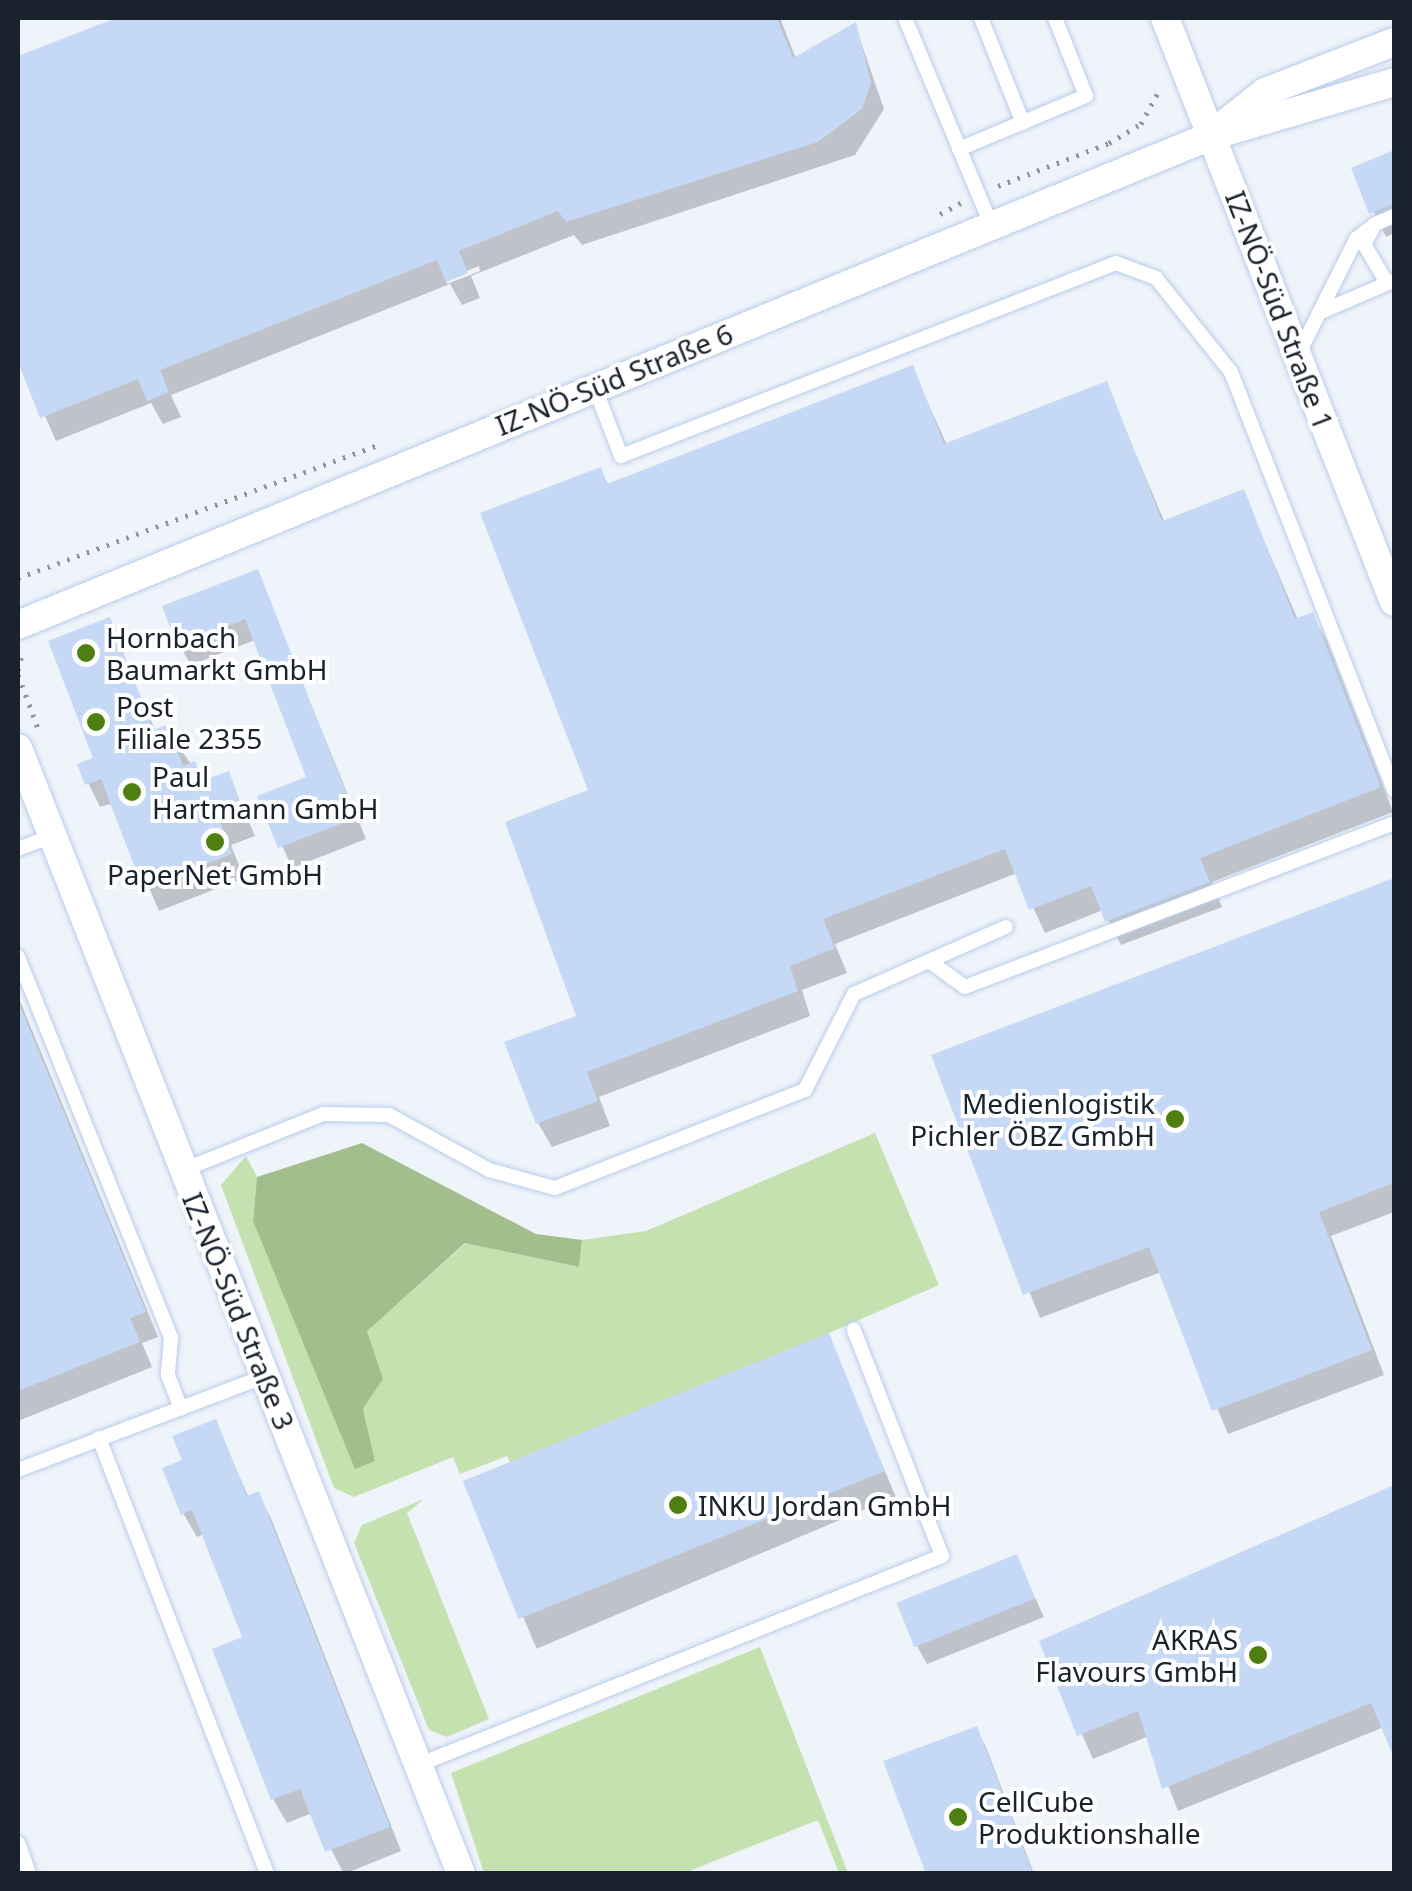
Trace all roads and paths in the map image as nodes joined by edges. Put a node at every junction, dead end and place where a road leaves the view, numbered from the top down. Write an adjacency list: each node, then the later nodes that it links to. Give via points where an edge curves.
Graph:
1 (905, 18): 9 (lane)
2 (981, 18): 7 (lane)
3 (1055, 18): 7 (lane, via 1086,96)
4 (1164, 18): 8 (street, IZ-NÖ-Süd Straße 1)
5 (1394, 42): 8 (street, IZ-NÖ-Süd Straße 6, via 1265,92)
6 (1394, 82): 8 (street, IZ-NÖ-Süd Straße 6)
7 (1023, 123): 9 (lane)
8 (1211, 136): 12 (street, IZ-NÖ-Süd Straße 6); 15 (street, IZ-NÖ-Süd Straße 1)
9 (960, 149): 12 (lane)
10 (1394, 216): 11 (lane)
11 (1375, 224): 13 (lane, via 1365,258); 14 (lane, via 1356,239)
12 (992, 227): 16 (street, IZ-NÖ-Süd Straße 6)
13 (1391, 282): 14 (lane)
14 (1321, 313): 15 (lane)
15 (1298, 356): 17 (street, IZ-NÖ-Süd Straße 1)
16 (594, 387): 18 (street, IZ-NÖ-Süd Straße 6); 20 (lane, via 621,456 1116,263 1156,278 1231,372)
17 (1394, 602)
18 (18, 625)
19 (18, 748): 22 (street, IZ-NÖ-Süd Straße 3)
20 (1394, 790)
21 (1394, 823): 26 (lane, via 965,987)
22 (52, 836): 23 (lane); 27 (street, IZ-NÖ-Süd Straße 3)
23 (18, 849)
24 (1006, 927): 26 (lane)
25 (18, 957): 30 (lane, via 171,1338 168,1375)
26 (930, 961): 27 (lane, via 854,994 804,1090 555,1188 489,1170 389,1115 323,1114)
27 (184, 1170): 29 (street, IZ-NÖ-Süd Straße 3)
28 (854, 1330): 33 (lane, via 942,1556)
29 (266, 1376): 30 (lane); 33 (street, IZ-NÖ-Süd Straße 3)
30 (180, 1409): 31 (lane)
31 (99, 1438): 32 (lane); 36 (lane)
32 (18, 1470)
33 (418, 1765): 37 (street, IZ-NÖ-Süd Straße 3)
34 (18, 1843): 35 (lane)
35 (29, 1874)
36 (267, 1874)
37 (461, 1874)

